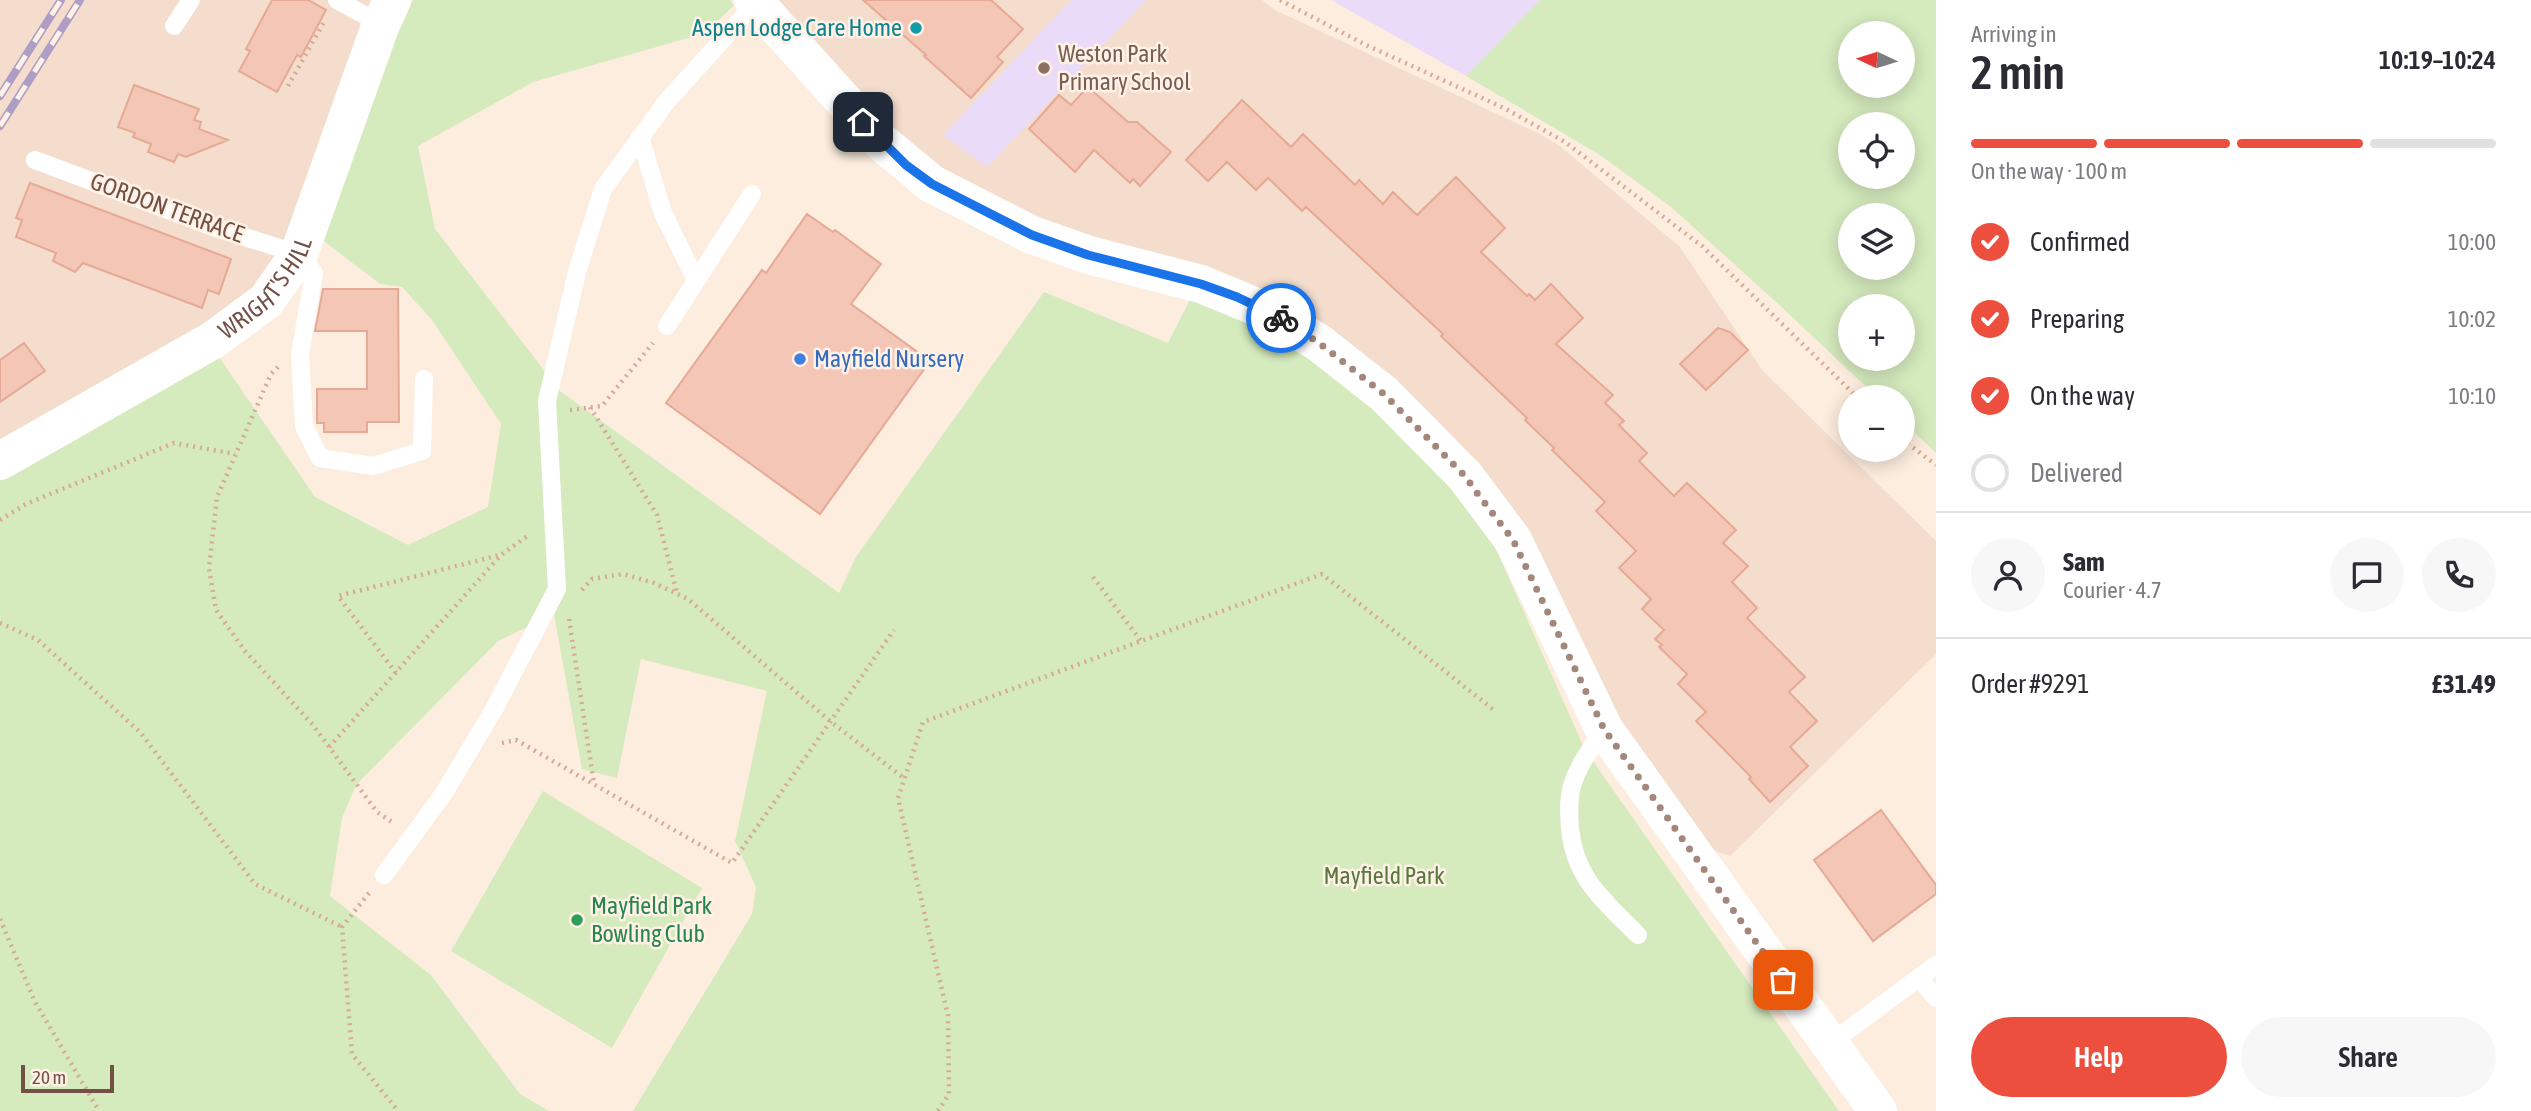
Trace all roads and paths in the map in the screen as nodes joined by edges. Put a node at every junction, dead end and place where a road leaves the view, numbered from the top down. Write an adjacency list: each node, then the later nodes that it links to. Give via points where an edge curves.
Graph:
1 (191, 0): 6 (lane)
2 (1280, 0): 16 (path, via 1565,142 1702,246)
3 (754, 1): 8 (lane); 36 (street, via 880,141 932,184 1032,235 1237,297 1288,322 1361,374 1465,476 1513,540)
4 (333, 5): 5 (lane); 7 (path)
5 (387, 12): 11 (street, WRIGHT'S HILL)
6 (174, 26)
7 (288, 86)
8 (640, 138): 12 (lane, via 663,213); 18 (lane, via 603,189 577,272)
9 (35, 160): 11 (lane, GORDON TERRACE)
10 (752, 194): 12 (lane)
11 (299, 254): 14 (lane, via 314,273); 21 (street, WRIGHT'S HILL, via 266,301 213,340)
12 (696, 280): 13 (lane)
13 (667, 326): 17 (path, via 610,398 602,406)
14 (301, 346): 15 (lane, via 304,426 320,458 373,466 422,451); 20 (path, via 271,374)
15 (424, 379)
16 (1845, 385)
17 (590, 407): 18 (path); 28 (path, via 657,514)
18 (548, 413): 23 (lane)
19 (1915, 449): 22 (path)
20 (235, 454): 24 (path, via 174,443 26,504); 37 (path, via 217,498 209,568 216,610 245,651)
21 (0, 461)
22 (1936, 465)
23 (553, 517): 25 (path); 27 (lane)
24 (0, 520)
25 (501, 555): 33 (path); 33 (path, via 338,596)
26 (1093, 578): 32 (path)
27 (557, 589): 29 (path); 38 (lane)
28 (677, 594): 29 (path, via 623,574 592,579); 35 (path)
29 (566, 606): 40 (path)
30 (0, 623): 44 (path, via 38,640 140,732 255,884)
31 (894, 630): 35 (path)
32 (1141, 641): 34 (path, via 1322,574); 39 (path, via 923,722)
33 (396, 673): 37 (path)
34 (1494, 710)
35 (830, 721): 39 (path); 40 (path, via 732,863)
36 (1604, 729): 45 (lane, via 1578,769 1571,789 1572,841 1584,876); 49 (street)
37 (329, 747): 41 (path, via 377,812)
38 (470, 750): 40 (path, via 516,740); 41 (lane)
39 (905, 779): 52 (path, via 898,798 948,1016 949,1094)
40 (594, 785)
41 (412, 837): 42 (lane)
42 (384, 876): 44 (path)
43 (0, 919): 50 (path, via 35,1002)
44 (342, 927): 51 (path, via 352,1054)
45 (1638, 935)
46 (1936, 965): 47 (lane)
47 (1919, 978): 48 (lane); 49 (lane)
48 (1936, 998)
49 (1829, 1044): 53 (street)
50 (99, 1111)
51 (398, 1111)
52 (938, 1111)
53 (1878, 1111)

